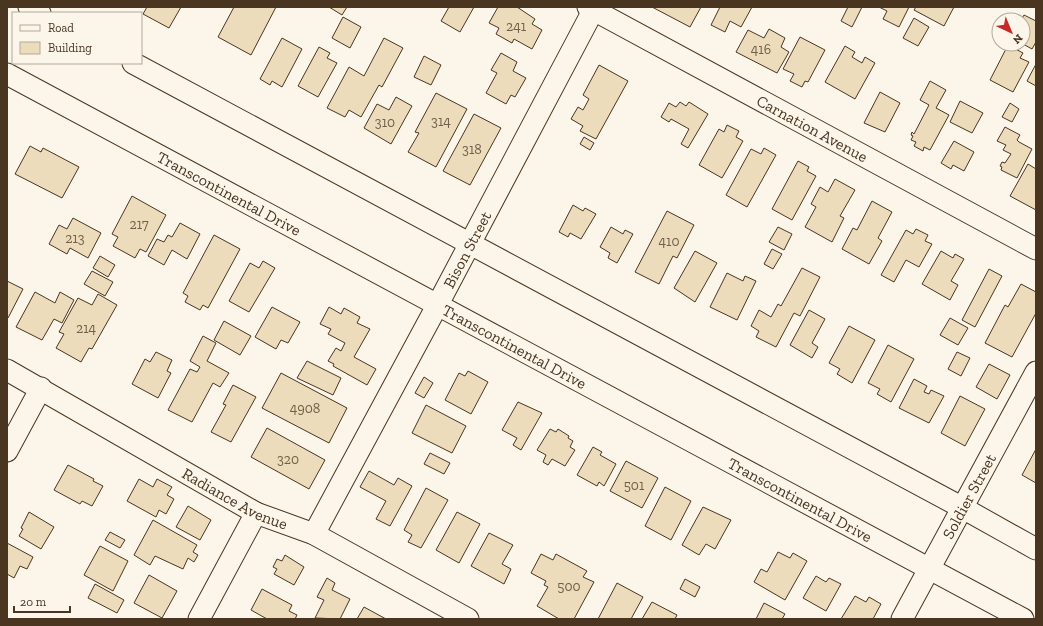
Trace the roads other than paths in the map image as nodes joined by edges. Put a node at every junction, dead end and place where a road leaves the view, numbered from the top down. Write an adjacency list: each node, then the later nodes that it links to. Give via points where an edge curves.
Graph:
1 (29, 7): 3 (street)
2 (592, 8): 6 (street, Bison Street); 7 (street, Carnation Avenue)
3 (38, 12)
4 (135, 64): 6 (street)
5 (7, 74): 8 (street, Transcontinental Drive)
6 (470, 244): 8 (street, Bison Street); 13 (street)
7 (1036, 249)
8 (438, 304): 15 (street, Bison Street); 17 (street, Transcontinental Drive)
9 (7, 370): 11 (street, Radiance Avenue)
10 (1036, 372): 13 (street, Soldier Street)
11 (40, 388): 12 (street); 14 (street, Radiance Avenue)
12 (7, 451)
13 (961, 507): 16 (street); 17 (street, Soldier Street)
14 (256, 513): 15 (street, Radiance Avenue); 18 (street)
15 (314, 534): 19 (street, Radiance Avenue)
16 (1036, 549)
17 (928, 569): 20 (street, Soldier Street); 21 (street, Transcontinental Drive)
18 (199, 619)
19 (468, 619)
20 (902, 619)
21 (1022, 619)

